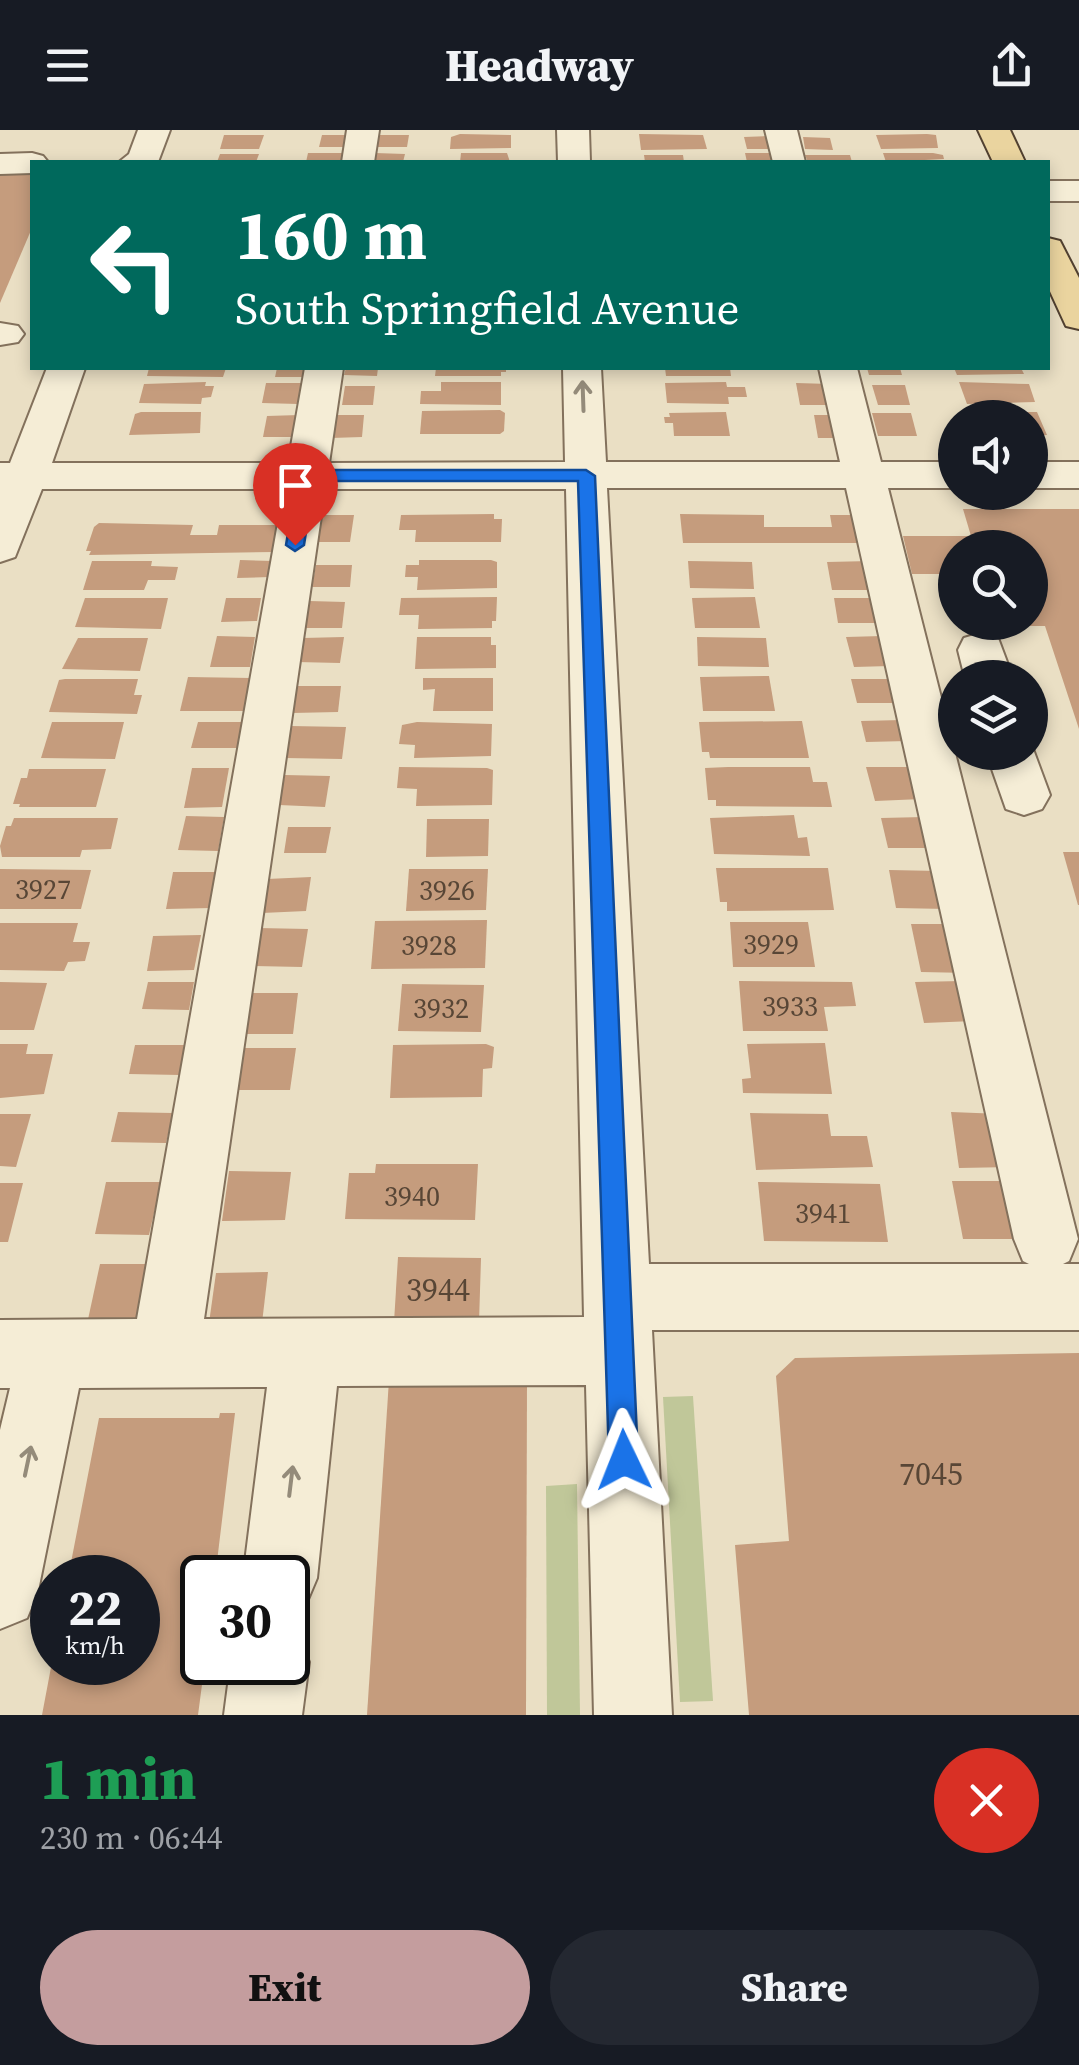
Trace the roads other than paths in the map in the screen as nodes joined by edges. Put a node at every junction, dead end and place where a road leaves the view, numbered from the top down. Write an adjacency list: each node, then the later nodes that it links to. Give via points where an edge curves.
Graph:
1 (154, 130): 6 (street)
2 (363, 130): 7 (street)
3 (573, 130): 8 (street)
4 (781, 130): 9 (street)
5 (994, 130): 10 (main road)
6 (140, 160)
7 (358, 160)
8 (574, 160)
9 (788, 160)
10 (1008, 160)
11 (30, 163): 12 (street)
12 (0, 164)
13 (1050, 191): 14 (street)
14 (1079, 191)
15 (1050, 253): 16 (main road)
16 (1079, 318)
17 (65, 370): 21 (street)
18 (324, 370): 22 (street)
19 (582, 370): 23 (street, one-way to 19)
20 (838, 370): 24 (street)
21 (13, 476): 22 (street); 28 (street)
22 (306, 476): 23 (street); 34 (street)
23 (586, 476): 24 (street); 33 (street)
24 (863, 476): 25 (street); 29 (street)
25 (938, 476)
26 (1048, 476): 27 (street)
27 (1079, 476)
28 (0, 547)
29 (938, 720)
30 (948, 770): 31 (street)
31 (1046, 1240)
32 (1079, 1297): 33 (street)
33 (618, 1324): 35 (street); 41 (street)
34 (165, 1352): 35 (street); 36 (street)
35 (306, 1352): 37 (street, one-way to 35)
36 (26, 1354): 38 (street, one-way to 36)
37 (283, 1555)
38 (0, 1591)
39 (267, 1685): 40 (street)
40 (263, 1715)
41 (632, 1715)

